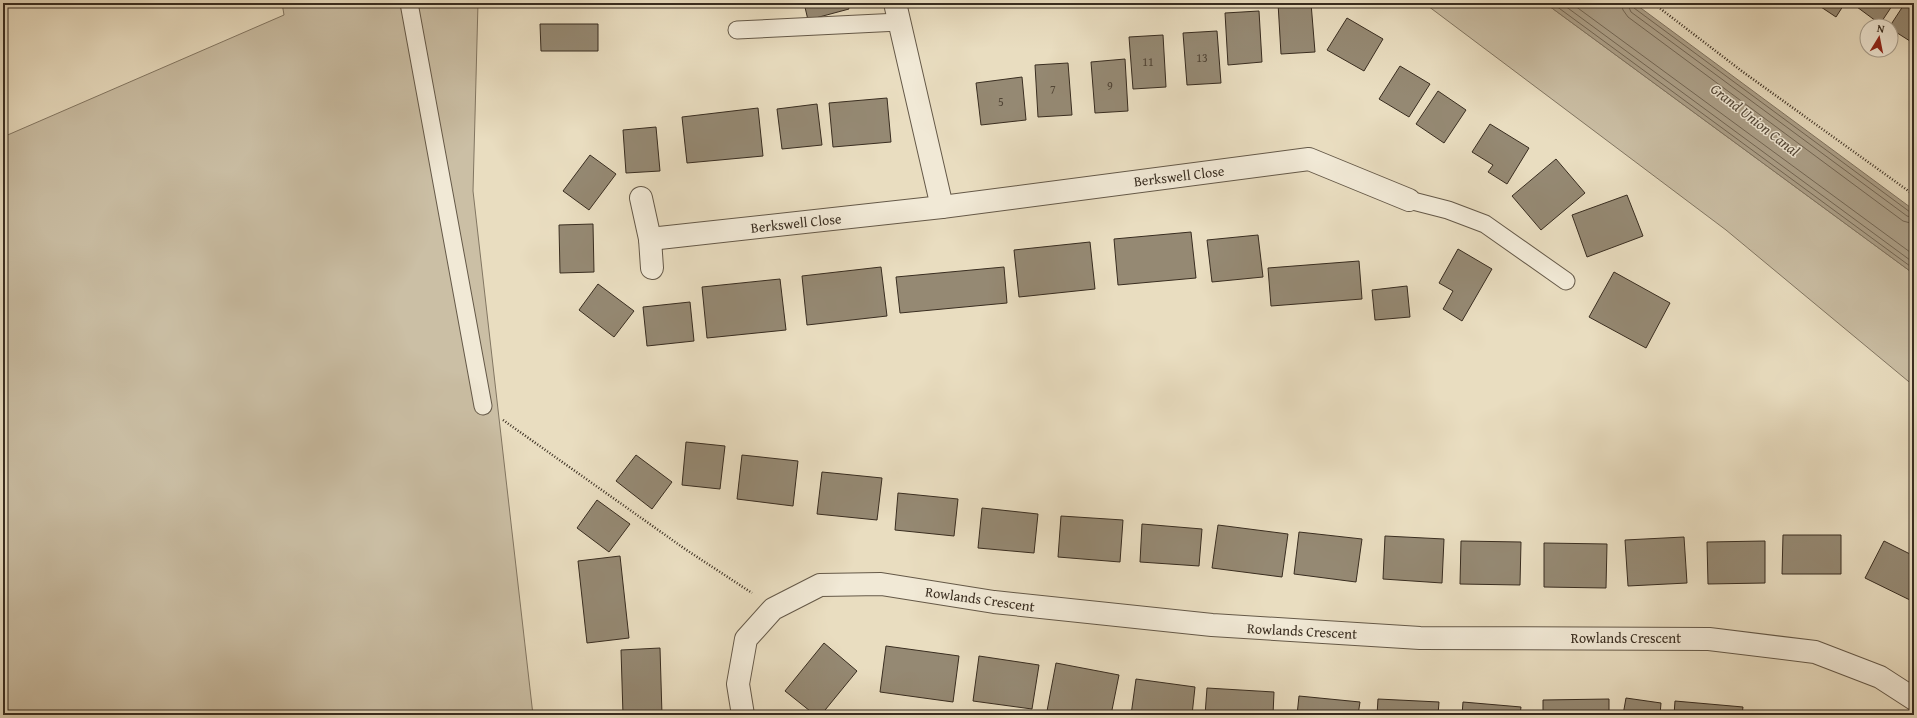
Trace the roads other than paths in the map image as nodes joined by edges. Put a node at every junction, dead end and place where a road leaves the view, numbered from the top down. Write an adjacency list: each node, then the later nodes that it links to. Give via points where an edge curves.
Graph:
1 (409, 3): 10 (lane)
2 (897, 13): 3 (lane); 6 (street)
3 (737, 30)
4 (641, 198): 7 (street)
5 (1409, 200): 6 (street, Berkswell Close, via 1309,159); 9 (lane, via 1448,210 1485,224)
6 (942, 207): 7 (street, Berkswell Close)
7 (650, 239): 8 (street)
8 (652, 268)
9 (1566, 281)
10 (483, 406)
11 (1914, 699): 12 (street, Rowlands Crescent, via 1880,677 1815,652 1709,639 1420,638 1212,625 994,602 881,584 820,585 773,609 746,639 738,684)
12 (743, 715)

